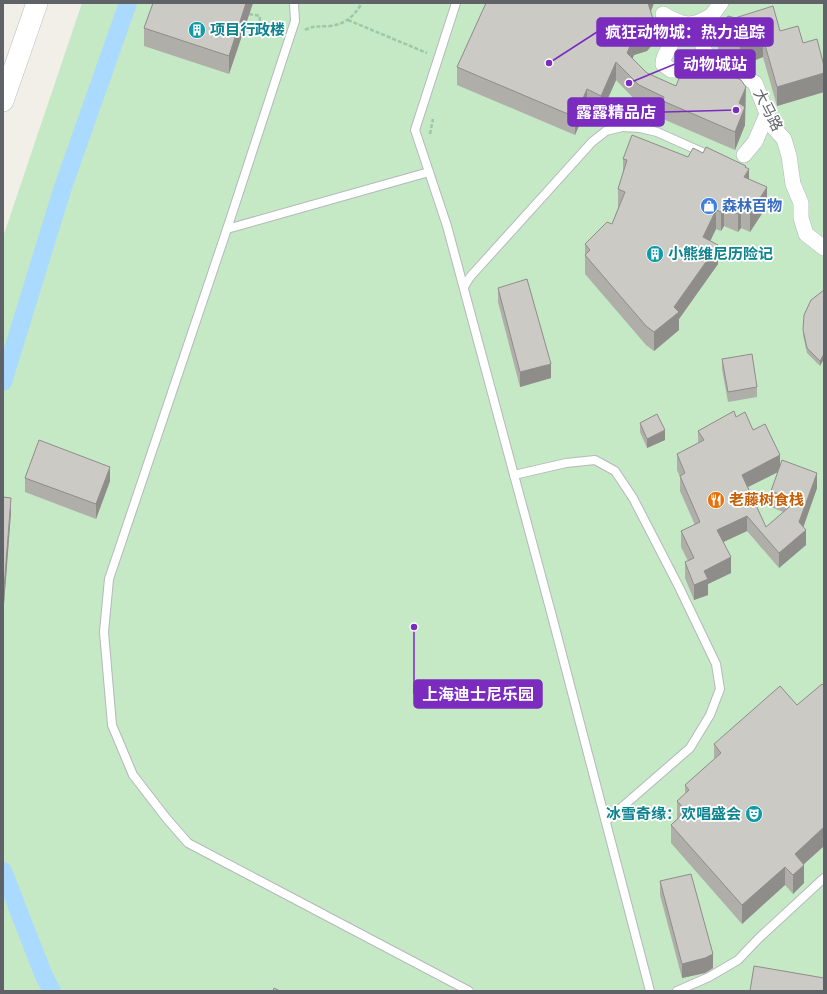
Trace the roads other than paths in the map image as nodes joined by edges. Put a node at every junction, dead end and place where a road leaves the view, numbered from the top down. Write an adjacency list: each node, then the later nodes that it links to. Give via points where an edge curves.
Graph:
1 (37, 3): 7 (street)
2 (294, 3): 12 (lane, via 295,21)
3 (456, 3): 11 (lane, via 415,130)
4 (721, 3): 5 (street)
5 (712, 15): 6 (street, via 706,30 704,46); 6 (street, via 691,25 668,16 674,32 671,45 663,56 663,64 671,70 678,70)
6 (707, 59): 8 (street, 大马路, via 717,72 726,76 747,78 755,83)
7 (3, 101)
8 (768, 112): 9 (street, via 755,142); 13 (street, 大马路, via 772,126 784,139 793,184 801,203 801,218 806,234)
9 (739, 158)
10 (721, 160): 14 (lane, via 657,132 622,127 606,131 592,142 554,183 470,277)
11 (430, 172): 12 (lane); 14 (lane)
12 (226, 229): 18 (lane, via 110,579 104,632 112,726 133,775 188,843)
13 (824, 248)
14 (464, 287): 15 (lane)
15 (514, 475): 16 (lane); 16 (lane, via 566,463 595,460 615,471 640,512 716,664 720,689 710,715 690,748)
16 (606, 821): 19 (lane)
17 (824, 878): 20 (lane, via 738,960 709,977)
18 (469, 991)
19 (650, 991)
20 (676, 991)

